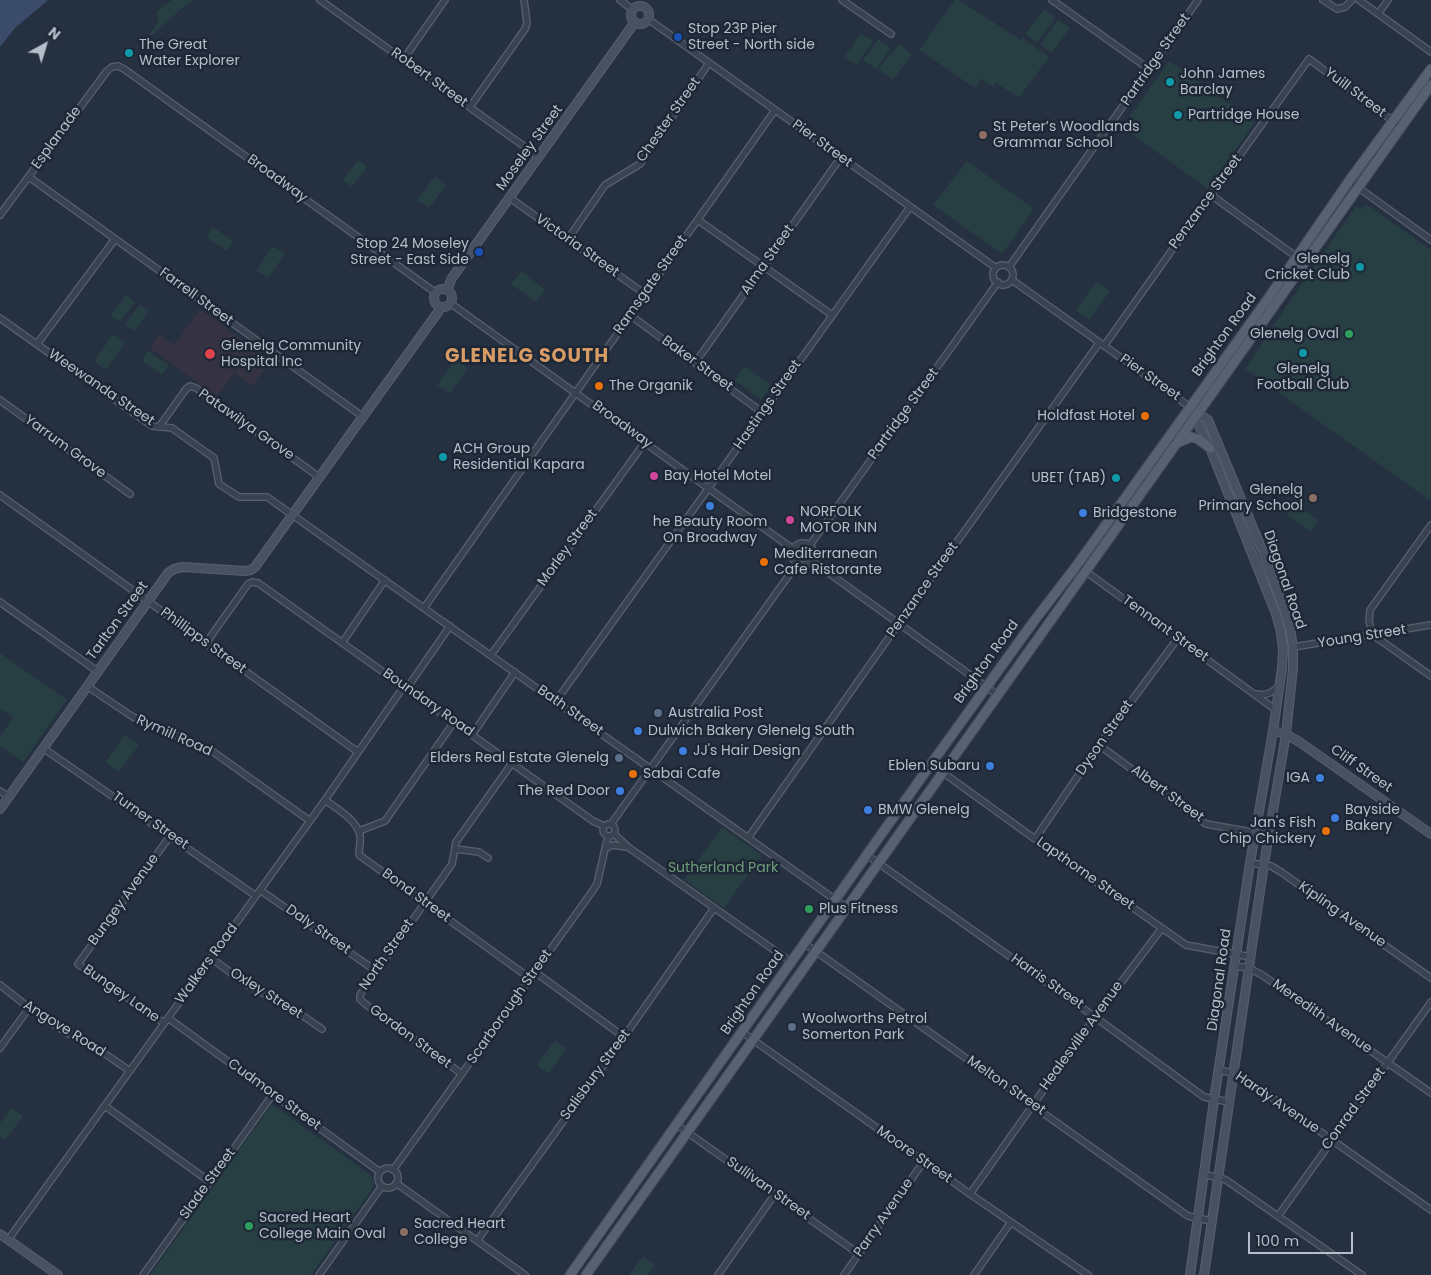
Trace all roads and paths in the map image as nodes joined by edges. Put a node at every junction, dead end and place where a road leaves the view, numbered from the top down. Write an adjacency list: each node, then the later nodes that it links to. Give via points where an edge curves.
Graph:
1 (320, 0): 21 (street, Robert Street)
2 (446, 0): 21 (street)
3 (524, 0): 27 (street, via 525,29)
4 (620, 0): 14 (street)
5 (650, 0): 13 (main road)
6 (842, 0): 18 (street)
7 (1052, 0): 24 (street)
8 (1198, 0): 24 (street, Partridge Street)
9 (1323, 0): 10 (street, via 1336,9 1345,7)
10 (1352, 0)
11 (1359, 0): 15 (street)
12 (1388, 0): 15 (street)
13 (645, 7): 14 (main road); 16 (main road)
14 (633, 10): 17 (main road)
15 (1378, 14): 19 (street)
16 (648, 19): 17 (main road, via 644,23); 22 (street, Pier Street)
17 (635, 22): 30 (main road, Moseley Street)
18 (891, 34)
19 (1431, 52)
20 (1309, 59): 29 (street, Yuill Street); 35 (street, Penzance Street)
21 (403, 60): 27 (street, Robert Street)
22 (709, 63): 28 (street, Pier Street); 41 (street, Chester Street, via 640,164 605,185)
23 (118, 66): 32 (street, Esplanade, via 107,71); 53 (street, Broadway)
24 (1149, 69): 46 (street, Partridge Street)
25 (1431, 69): 29 (main road, Brighton Road)
26 (1431, 85): 29 (main road, Brighton Road)
27 (470, 107): 30 (street, Robert Street)
28 (775, 110): 31 (street, Pier Street); 39 (street, Ramsgate Street)
29 (1397, 124): 33 (main road, Brighton Road); 34 (main road, Brighton Road)
30 (539, 157): 36 (main road, Moseley Street)
31 (841, 157): 37 (street, Pier Street); 45 (street, Alma Street)
32 (29, 177): 38 (street, Esplanade); 40 (street, Farrell Street)
33 (1349, 181): 34 (street); 43 (main road, Brighton Road)
34 (1358, 187): 42 (street); 44 (main road, Brighton Road)
35 (1211, 195): 43 (street); 62 (street, Penzance Street)
36 (510, 198): 41 (street, Victoria Street); 52 (main road, Moseley Street, via 452,278)
37 (910, 207): 47 (street, Pier Street); 58 (street, Hastings Street)
38 (0, 215)
39 (698, 220): 45 (street); 54 (street, Ramsgate Street)
40 (115, 239): 61 (street); 68 (street, Farrell Street)
41 (568, 239): 54 (street, Victoria Street)
42 (1431, 240)
43 (1296, 257): 44 (street); 50 (main road, Brighton Road)
44 (1304, 263): 51 (main road, Brighton Road)
45 (763, 266): 58 (street); 63 (street, Alma Street)
46 (1009, 267): 47 (street, via 1001,265); 48 (street, via 1013,271)
47 (996, 268): 49 (street, via 994,274)
48 (1012, 280): 49 (street, via 1004,284); 62 (street, Pier Street)
49 (998, 282): 80 (street, Partridge Street)
50 (1279, 282): 51 (main road, via 1282,290); 55 (main road, Brighton Road)
51 (1287, 287): 55 (main road, Brighton Road)
52 (447, 290): 53 (main road); 56 (main road, via 451,295)
53 (436, 292): 57 (main road, via 434,301)
54 (645, 294): 59 (street, Ramsgate Street)
55 (1271, 302): 66 (main road, Brighton Road); 69 (main road, Brighton Road)
56 (450, 303): 57 (main road); 64 (street, Broadway)
57 (440, 307): 68 (main road)
58 (832, 315): 67 (street, Hastings Street)
59 (630, 316): 63 (street, Baker Street); 64 (street, Ramsgate Street)
60 (0, 318): 61 (street, Weewanda Street)
61 (37, 344): 70 (street, Weewanda Street, via 152,426)
62 (1102, 344): 66 (street, Pier Street); 90 (street, Penzance Street)
63 (694, 362): 67 (street, Baker Street)
64 (576, 392): 71 (street, Broadway); 89 (street, Ramsgate Street)
65 (0, 400): 76 (street, Yarrum Grove)
66 (1190, 407): 69 (main road, Diagonal Road); 84 (main road, Brighton Road)
67 (763, 412): 75 (street, Hastings Street)
68 (362, 416): 74 (main road)
69 (1197, 416): 72 (main road, Brighton Road); 73 (main road, Diagonal Road); 97 (main road, Diagonal Road, via 1208,420 1263,552 1285,612)
70 (159, 427): 74 (street, Patawilya Grove, via 190,386); 78 (street, Weewanda Street, via 172,428 214,458 219,484 238,497 267,497)
71 (645, 442): 75 (street, Broadway); 98 (street, Morley Street)
72 (1178, 444): 73 (main road, via 1191,437); 85 (main road, Brighton Road)
73 (1210, 448): 103 (main road, Diagonal Road, via 1276,614 1283,650)
74 (319, 477): 78 (main road)
75 (710, 488): 81 (street, Broadway); 108 (street, Hastings Street)
76 (130, 494)
77 (0, 495): 88 (street, Phillipps Street)
78 (292, 515): 86 (street, Bath Street); 88 (main road, Tarlton Street, via 251,570 174,569)
79 (1431, 525): 93 (street, via 1370,610)
80 (810, 545): 81 (street, via 802,543); 82 (street, via 814,555)
81 (793, 548): 83 (street, via 792,555)
82 (812, 561): 83 (street); 90 (street)
83 (798, 564): 121 (street)
84 (1077, 565): 85 (street, Tennant Street); 105 (main road, Brighton Road)
85 (1085, 572): 94 (street, Tennant Street); 107 (main road, Brighton Road)
86 (385, 580): 89 (street, Bath Street); 96 (street)
87 (0, 602): 99 (street)
88 (148, 602): 95 (street, Phillipps Street); 99 (main road, Tarlton Street)
89 (424, 608): 92 (street, Bath Street)
90 (899, 623): 105 (street); 136 (street, Penzance Street)
91 (1431, 625): 93 (street, Young Street)
92 (450, 626): 98 (street, Bath Street); 104 (street, Walkers Road)
93 (1373, 635): 97 (street, Young Street); 101 (street)
94 (1178, 638): 106 (street, Tennant Street); 114 (street, Dyson Street)
95 (206, 643): 96 (street, Boundary Road, via 252,582 258,583); 118 (street, Phillipps Street)
96 (342, 643): 104 (street, Boundary Road)
97 (1293, 647): 112 (main road, Diagonal Road)
98 (491, 655): 100 (street, Bath Street)
99 (98, 671): 102 (main road, Tarlton Street)
100 (515, 672): 108 (street, Bath Street); 113 (street)
101 (1431, 676)
102 (87, 686): 116 (main road, Tarlton Street); 127 (street, Rymill Road, via 133,717 212,751)
103 (1280, 686): 106 (street, via 1273,693); 109 (main road, Diagonal Road)
104 (405, 687): 110 (street, Boundary Road); 118 (street, Walkers Road)
105 (987, 687): 107 (street); 120 (main road, Brighton Road)
106 (1254, 693): 109 (street, Tennant Street)
107 (998, 695): 122 (main road, Brighton Road)
108 (556, 701): 121 (street, Bath Street)
109 (1276, 710): 111 (main road, Diagonal Road)
110 (454, 722): 113 (street, Boundary Road); 130 (street, via 385,820)
111 (1274, 731): 112 (main road, Cliff Street); 131 (main road, Diagonal Road)
112 (1286, 734): 115 (main road, Cliff Street); 117 (main road, Diagonal Road)
113 (472, 735): 119 (street, Boundary Road)
114 (1099, 745): 131 (street, Albert Street, via 1206,824); 137 (street, Dyson Street)
115 (1305, 745): 117 (main road, via 1291,743); 132 (main road, Cliff Street)
116 (43, 748): 124 (main road, Tarlton Street); 135 (street, Turner Street)
117 (1284, 749): 134 (main road, Diagonal Road)
118 (358, 752): 125 (street, Walkers Road)
119 (512, 763): 129 (street, Boundary Road); 140 (street, North Street, via 456,842)
120 (931, 764): 122 (street, Lapthorne Street); 141 (main road, Brighton Road)
121 (651, 768): 128 (street); 136 (street, Bath Street)
122 (942, 772): 137 (street, Lapthorne Street); 144 (main road, Brighton Road)
123 (0, 791): 124 (street)
124 (9, 797): 126 (main road, Tarlton Street)
125 (325, 800): 127 (street, Walkers Road); 130 (street, via 350,818)
126 (0, 809)
127 (310, 821): 146 (street, Walkers Road)
128 (611, 824): 129 (street); 133 (street, via 615,828)
129 (604, 826): 133 (street, via 603,832)
130 (359, 831): 149 (street, Bond Street, via 359,855)
131 (1255, 833): 134 (street, Albert Street); 143 (main road, Diagonal Road)
132 (1431, 834)
133 (611, 835): 138 (street); 139 (street, Scarborough Street)
134 (1269, 835): 145 (main road, Diagonal Road)
135 (170, 836): 147 (street, Turner Street); 159 (street, Bungey Avenue)
136 (748, 838): 148 (street, Bath Street)
137 (1035, 839): 152 (street, Lapthorne Street)
138 (628, 847): 139 (street, via 613,845); 150 (street)
139 (606, 848): 163 (street, Scarborough Street, via 597,884)
140 (455, 849): 142 (street, via 479,852); 149 (street, North Street, via 452,864)
141 (867, 855): 144 (street, Harris Street); 148 (main road, Brighton Road)
142 (488, 858)
143 (1250, 862): 145 (street, Kipling Avenue); 155 (main road, Diagonal Road)
144 (878, 863): 151 (main road, Brighton Road); 170 (street, Harris Street)
145 (1264, 864): 156 (main road, Diagonal Road); 164 (street, Kipling Avenue, via 1281,872)
146 (260, 890): 147 (street, Walkers Road); 162 (street, Daly Street)
147 (256, 896): 157 (street, Walkers Road)
148 (835, 899): 151 (street, Bath Street); 153 (main road, Brighton Road)
149 (424, 902): 162 (street, North Street); 165 (street, Bond Street)
150 (714, 908): 158 (street); 174 (street, Salisbury Street)
151 (847, 908): 154 (main road, Brighton Road)
152 (1162, 928): 155 (street, Lapthorne Street, via 1186,945); 170 (street, Healesville Avenue)
153 (804, 943): 154 (street, Melton Street); 158 (main road, Brighton Road)
154 (815, 951): 175 (main road, Brighton Road); 186 (street, Melton Street)
155 (1236, 955): 156 (street, Lapthorne Street); 160 (main road, Diagonal Road)
156 (1251, 957): 161 (main road, Diagonal Road)
157 (211, 958): 171 (street, Walkers Road); 172 (street, Oxley Street, via 249,986 293,1009)
158 (791, 962): 173 (main road, Brighton Road)
159 (78, 964): 171 (street, Bungey Lane)
160 (1234, 966): 161 (street, Meredith Avenue); 178 (main road, Diagonal Road)
161 (1249, 968): 177 (street, Meredith Avenue); 180 (main road, Diagonal Road)
162 (376, 971): 167 (street, North Street)
163 (535, 972): 165 (street, Scarborough Street); 174 (street)
164 (1431, 978)
165 (530, 979): 181 (street, Scarborough Street)
166 (0, 985): 169 (street, Angove Road)
167 (359, 997): 181 (street, Gordon Street, via 364,1004)
168 (1431, 1002): 177 (street, Conrad Street)
169 (28, 1008): 176 (street); 179 (street, Angove Road, via 96,1047)
170 (1095, 1017): 184 (street, Harris Street, via 1204,1097); 186 (street, Healesville Avenue)
171 (166, 1021): 179 (street, Walkers Road); 183 (street, Cudmore Street)
172 (322, 1029)
173 (742, 1032): 175 (street, Moore Street); 188 (main road, Brighton Road)
174 (624, 1037): 208 (street, Salisbury Street)
175 (752, 1040): 189 (main road, Brighton Road); 191 (street, Moore Street)
176 (0, 1048)
177 (1388, 1062): 182 (street, Meredith Avenue); 190 (street, Conrad Street)
178 (1219, 1070): 180 (street, Hardy Avenue); 184 (main road, Diagonal Road)
179 (130, 1071): 187 (street, Walkers Road)
180 (1233, 1072): 185 (main road, Diagonal Road); 190 (street, Hardy Avenue)
181 (462, 1074): 192 (street, Scarborough Street)
182 (1431, 1093)
183 (273, 1094): 193 (street, Cudmore Street); 196 (street, Slade Street)
184 (1214, 1100): 185 (street, Harris Street); 194 (main road, Diagonal Road)
185 (1229, 1102): 195 (main road, Diagonal Road)
186 (1032, 1105): 200 (street, Healesville Avenue); 203 (street, Melton Street, via 1188,1216)
187 (105, 1106): 196 (street); 207 (street, Walkers Road)
188 (677, 1125): 189 (street, Sullivan Street); 214 (main road, Brighton Road)
189 (688, 1132): 199 (street, Sullivan Street); 215 (main road, Brighton Road)
190 (1332, 1140): 201 (street, Hardy Avenue); 202 (street, Conrad Street)
191 (924, 1161): 200 (street, Moore Street); 209 (street, Parry Avenue)
192 (393, 1170): 193 (street, via 385,1168); 197 (street, via 397,1174)
193 (380, 1172): 198 (street, via 378,1181)
194 (1204, 1175): 195 (street); 203 (main road, Diagonal Road)
195 (1218, 1177): 202 (street); 204 (main road, Diagonal Road)
196 (210, 1182): 211 (street, Slade Street)
197 (396, 1183): 198 (street, via 388,1188); 208 (street)
198 (382, 1186): 212 (street)
199 (775, 1194): 209 (street, Sullivan Street); 216 (street)
200 (970, 1194): 205 (street, Moore Street)
201 (1431, 1210)
202 (1278, 1216): 222 (street)
203 (1197, 1219): 204 (street, Melton Street); 220 (main road, Diagonal Road)
204 (1211, 1221): 221 (main road, Diagonal Road)
205 (1011, 1222): 218 (street); 219 (street, Moore Street)
206 (0, 1234): 207 (main road)
207 (8, 1240): 210 (main road)
208 (477, 1241): 213 (street)
209 (859, 1254): 217 (street, Parry Avenue)
210 (56, 1274)
211 (143, 1275)
212 (319, 1275)
213 (525, 1275)
214 (570, 1275)
215 (586, 1275)
216 (718, 1275)
217 (844, 1275)
218 (974, 1275)
219 (1088, 1275)
220 (1190, 1275)
221 (1204, 1275)
222 (1362, 1275)

